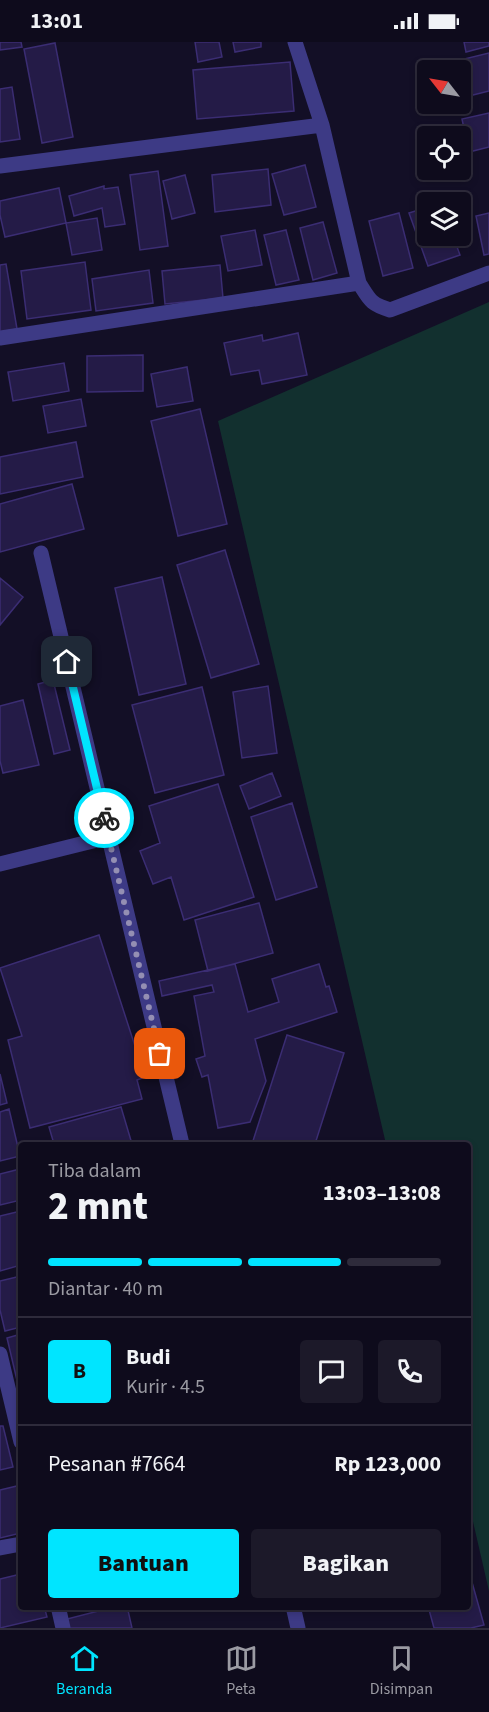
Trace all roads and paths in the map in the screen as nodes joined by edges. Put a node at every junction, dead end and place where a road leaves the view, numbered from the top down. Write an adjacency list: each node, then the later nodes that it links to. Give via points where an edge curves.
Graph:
1 (295, 42): 2 (street)
2 (322, 125): 3 (street); 5 (street)
3 (0, 166)
4 (489, 273): 5 (street, via 390,310 376,306)
5 (359, 283): 6 (street)
6 (0, 338)
7 (41, 553): 8 (street)
8 (109, 837): 9 (street); 10 (street)
9 (0, 864)
10 (182, 1142)
11 (0, 1354): 12 (street)
12 (18, 1429)
13 (18, 1545): 14 (street)
14 (0, 1548)
15 (59, 1610): 17 (street)
16 (294, 1610): 18 (street)
17 (63, 1628)
18 (298, 1628)

